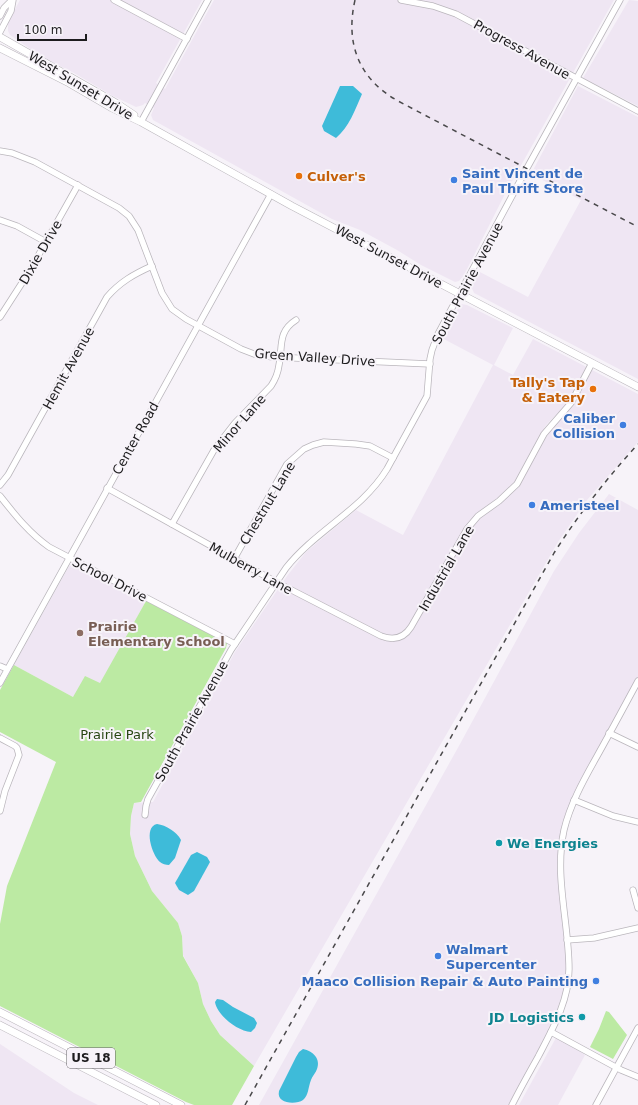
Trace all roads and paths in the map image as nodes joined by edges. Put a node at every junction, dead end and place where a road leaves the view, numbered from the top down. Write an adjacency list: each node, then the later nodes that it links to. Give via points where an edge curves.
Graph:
1 (13, 0): 6 (street); 7 (street, via 11,11)
2 (114, 0): 9 (street)
3 (208, 0): 9 (street)
4 (401, 0): 11 (street, Progress Avenue, via 433,6 456,14)
5 (620, 0): 11 (street, South Prairie Avenue)
6 (0, 16)
7 (0, 32)
8 (0, 37): 13 (main road, West Sunset Drive, via 116,103)
9 (187, 39): 13 (street)
10 (0, 48): 13 (main road, West Sunset Drive)
11 (576, 79): 12 (street, Progress Avenue); 20 (street, South Prairie Avenue)
12 (638, 111)
13 (141, 122): 16 (main road, West Sunset Drive)
14 (0, 151): 15 (street, Green Valley Drive, via 34,162)
15 (78, 185): 18 (street, Dixie Drive); 19 (street, Green Valley Drive, via 129,216 138,230)
16 (271, 194): 20 (main road, West Sunset Drive); 23 (street, Center Road)
17 (0, 220): 18 (street)
18 (46, 242): 21 (street, Dixie Drive)
19 (152, 266): 23 (street, Green Valley Drive, via 170,306 177,314); 29 (street, Hemit Avenue, via 118,285 107,298)
20 (460, 294): 25 (main road, West Sunset Drive); 26 (street, South Prairie Avenue, via 438,334)
21 (0, 318)
22 (296, 320): 24 (street, Minor Lane, via 284,331)
23 (198, 326): 24 (street, Green Valley Drive, via 248,352); 30 (street, Center Road)
24 (280, 357): 26 (street, Green Valley Drive); 32 (street, Minor Lane, via 276,377 271,386 239,418 214,450)
25 (592, 363): 27 (main road, West Sunset Drive); 36 (street, Industrial Lane, via 569,405 544,434 517,484 473,521 412,627)
26 (430, 364): 28 (street, South Prairie Avenue, via 425,401)
27 (638, 386)
28 (393, 458): 34 (street, Chestnut Lane, via 370,446 356,444 324,442 304,449 287,464); 35 (street, South Prairie Avenue, via 373,489 304,548)
29 (0, 485)
30 (107, 488): 32 (street, Mulberry Lane); 33 (street, Center Road)
31 (0, 496): 33 (street, School Drive, via 33,534)
32 (172, 524): 34 (street, Mulberry Lane)
33 (69, 558): 37 (street, School Drive); 39 (street, Center Road)
34 (234, 559): 35 (street, Mulberry Lane)
35 (276, 582): 36 (street, Mulberry Lane, via 381,636); 37 (street, South Prairie Avenue)
36 (398, 638)
37 (235, 644): 47 (street, South Prairie Avenue, via 148,799)
38 (0, 666): 39 (street)
39 (7, 669): 40 (street, Center Road)
40 (0, 682)
41 (638, 682): 42 (street)
42 (609, 733): 44 (street); 45 (street)
43 (0, 738): 46 (street, via 15,746 19,755)
44 (638, 746)
45 (574, 800): 48 (street, via 613,816); 52 (street, via 564,830 561,854)
46 (0, 811)
47 (145, 815)
48 (638, 822)
49 (633, 890): 50 (street)
50 (638, 908)
51 (638, 928): 52 (street, via 594,938)
52 (567, 940): 56 (street, via 569,970 566,994)
53 (0, 1012): 60 (main road, US 18)
54 (0, 1024): 59 (main road, US 18)
55 (638, 1028): 57 (street)
56 (551, 1032): 57 (street); 61 (street)
57 (617, 1068): 58 (street); 62 (street)
58 (638, 1077)
59 (156, 1105)
60 (181, 1105)
61 (512, 1105)
62 (596, 1105)

